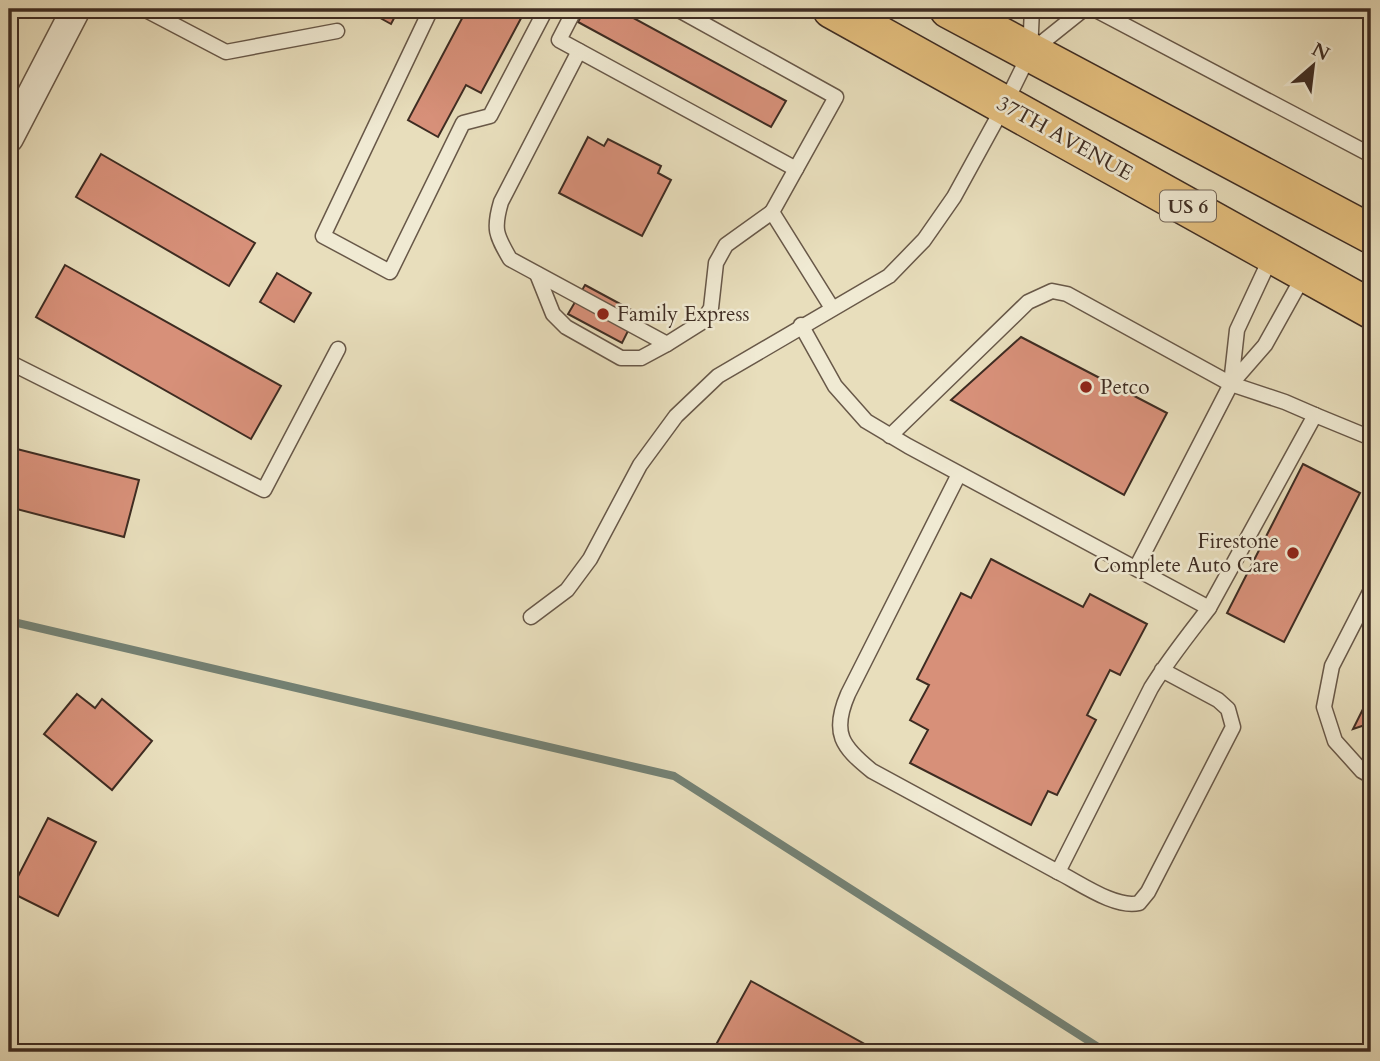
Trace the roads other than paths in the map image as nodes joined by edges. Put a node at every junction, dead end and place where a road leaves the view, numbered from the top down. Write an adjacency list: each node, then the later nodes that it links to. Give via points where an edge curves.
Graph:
1 (76, 9): 16 (street)
2 (144, 9): 12 (lane, via 226,52)
3 (431, 9): 4 (lane, via 323,236 390,272 463,123 490,116)
4 (545, 9)
5 (575, 9): 13 (lane, via 559,40)
6 (677, 9): 18 (lane, via 836,97)
7 (832, 9): 15 (main road, 37TH AVENUE / US 6)
8 (949, 9): 14 (main road)
9 (1032, 9): 14 (lane)
10 (1084, 9): 14 (lane)
11 (1094, 9): 17 (lane)
12 (337, 31)
13 (579, 51): 18 (lane); 23 (lane, via 495,221 497,238 510,259)
14 (1030, 52): 15 (lane); 20 (main road)
15 (1005, 104): 21 (main road, 37TH AVENUE / US 6); 24 (lane, via 954,197 924,240 889,276)
16 (9, 138)
17 (1371, 155)
18 (796, 169): 19 (lane)
19 (772, 212): 24 (lane); 27 (lane, via 726,244 716,263 711,308 702,322)
20 (1371, 234)
21 (1272, 253): 22 (main road, 37TH AVENUE / US 6); 30 (lane, via 1237,330)
22 (1306, 272): 25 (main road, 37TH AVENUE / US 6); 30 (lane, via 1265,345)
23 (537, 274): 27 (lane); 27 (lane, via 553,314 566,327 621,358 641,358)
24 (832, 308): 26 (lane)
25 (1371, 309)
26 (802, 326): 32 (lane, via 835,386 866,421); 38 (lane, via 718,376 676,416 640,465 590,559 567,590)
27 (667, 344)
28 (338, 349): 29 (lane, via 264,490)
29 (9, 362)
30 (1231, 384): 31 (lane); 32 (lane, via 1067,294 1052,291 1028,302); 35 (lane)
31 (1315, 415): 33 (lane); 37 (lane)
32 (890, 436): 34 (lane)
33 (1371, 438)
34 (959, 474): 35 (lane); 41 (lane, via 848,694 839,730 853,755 872,772)
35 (1136, 568): 37 (lane)
36 (1371, 590): 40 (lane, via 1332,666 1324,707 1335,741)
37 (1209, 608): 39 (lane)
38 (531, 617)
39 (1162, 670): 41 (lane); 41 (lane, via 1228,709 1233,727 1227,741 1139,903 1114,901)
40 (1371, 776)
41 (1058, 872)

